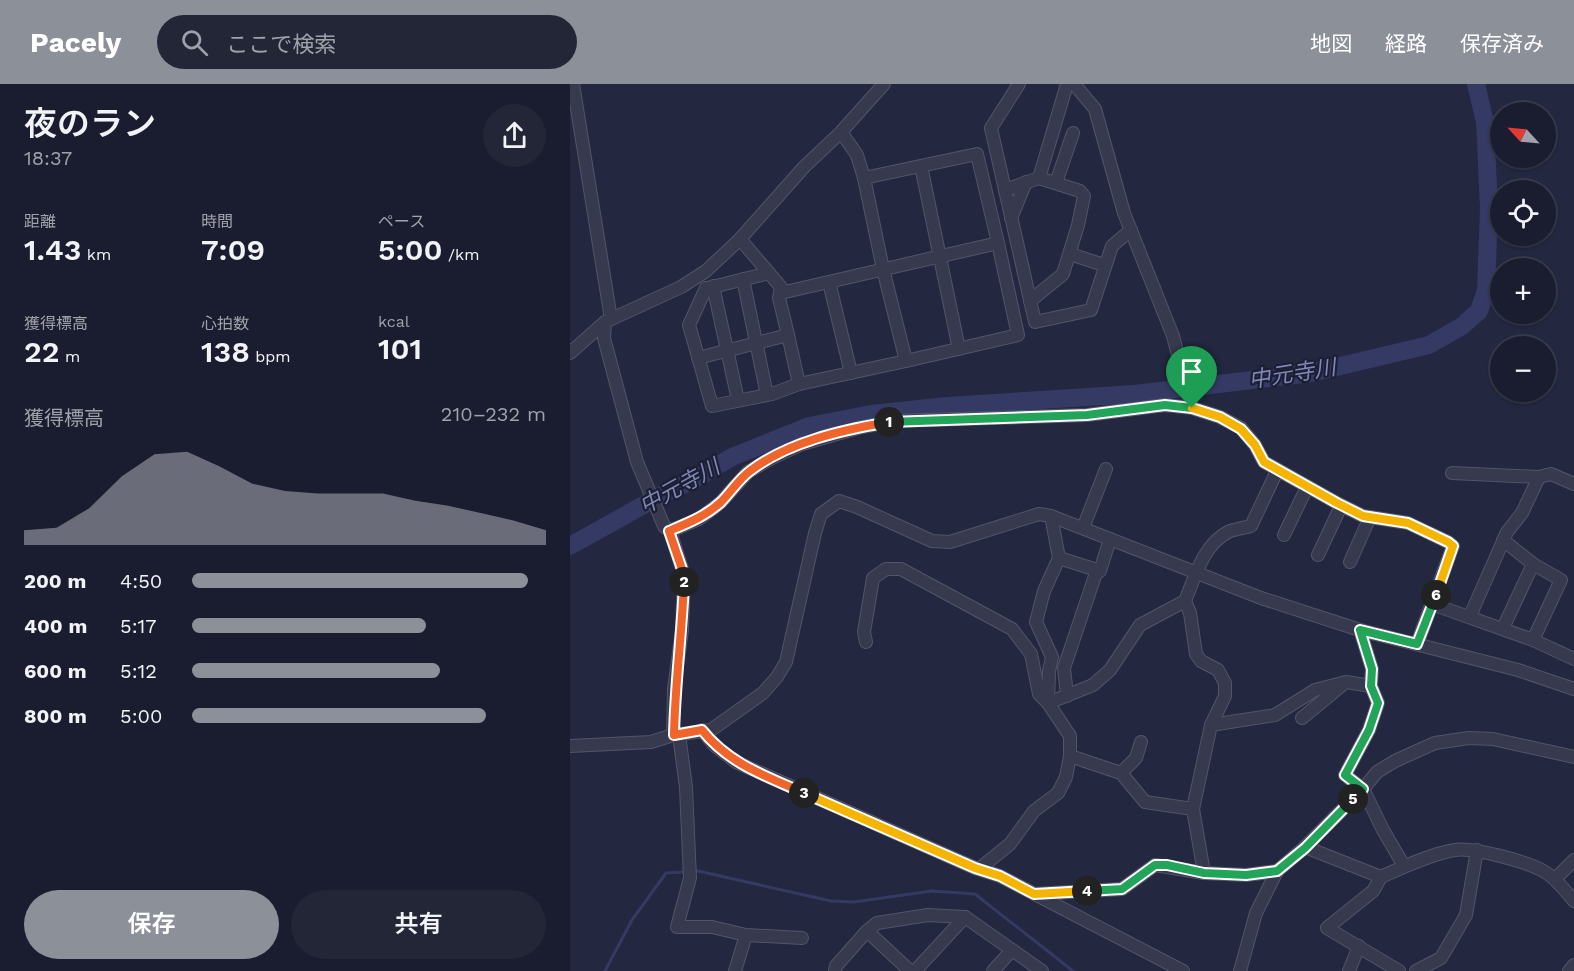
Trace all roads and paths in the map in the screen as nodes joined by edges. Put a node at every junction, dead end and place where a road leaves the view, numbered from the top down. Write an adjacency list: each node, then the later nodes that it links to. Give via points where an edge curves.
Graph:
1 (573, 84): 31 (street)
2 (884, 84): 6 (street)
3 (1019, 84): 13 (street, via 991,128)
4 (1067, 84): 10 (street)
5 (1074, 84): 16 (street, via 1095,109)
6 (841, 132): 9 (street, via 857,155); 17 (street)
7 (1073, 133): 12 (street)
8 (921, 166): 9 (street); 14 (street, via 977,154); 20 (street)
9 (864, 178): 22 (street)
10 (1039, 178): 11 (street); 12 (street)
11 (1026, 183): 13 (street); 15 (street)
12 (1056, 183): 19 (street, via 1080,190 1084,196)
13 (1004, 188): 14 (street); 15 (street)
14 (986, 193): 18 (street)
15 (1011, 218): 29 (street)
16 (1131, 230): 21 (street, via 1112,246); 43 (street, via 1173,336)
17 (740, 239): 23 (street); 24 (street)
18 (998, 243): 20 (street); 30 (street)
19 (1070, 254): 21 (street); 29 (street, via 1063,274)
20 (939, 256): 22 (street); 34 (street)
21 (1104, 265): 29 (street, via 1091,310 1035,322)
22 (883, 269): 26 (street); 38 (street)
23 (769, 273): 25 (street); 28 (street)
24 (695, 278): 27 (street); 31 (street)
25 (743, 279): 27 (street); 33 (street)
26 (829, 282): 28 (street, via 785,292); 39 (street)
27 (710, 287): 35 (street); 37 (street, via 689,325)
28 (781, 288): 32 (street, via 779,298)
29 (1030, 303): 30 (street)
30 (1013, 310): 34 (street, via 1018,335)
31 (608, 320): 36 (street); 54 (street, via 604,338 637,462)
32 (788, 335): 33 (street); 40 (street)
33 (756, 343): 35 (street); 41 (street)
34 (959, 349): 38 (street)
35 (727, 350): 37 (street); 42 (street)
36 (570, 352)
37 (698, 358): 42 (street, via 712,406)
38 (906, 361): 39 (street)
39 (851, 373): 40 (street)
40 (799, 384): 41 (street)
41 (767, 395): 42 (street)
42 (738, 400)
43 (1191, 403): 45 (street, via 1241,429 1264,462); 54 (street, via 1087,415 894,421 858,428 802,444 770,459 748,472 699,519)
44 (1106, 469): 53 (street)
45 (1277, 471): 49 (street); 63 (street, via 1251,526 1219,538 1206,552)
46 (1452, 473): 47 (street)
47 (1539, 477): 48 (street, via 1551,474); 57 (street, via 1522,513)
48 (1574, 484)
49 (1307, 487): 50 (street); 55 (street)
50 (1341, 506): 52 (street); 58 (street)
51 (1051, 516): 53 (street); 59 (street); 80 (street, via 1022,518 950,542 932,541 838,501 821,514 786,662 763,693 711,730)
52 (1370, 517): 60 (street); 65 (street, via 1408,523 1453,546)
53 (1083, 528): 56 (street)
54 (667, 529): 81 (street, via 684,575 674,689)
55 (1284, 535)
56 (1110, 539): 62 (street, via 1100,572); 63 (street)
57 (1503, 540): 61 (street); 66 (street)
58 (1318, 555)
59 (1059, 558): 62 (street); 77 (street, via 1036,622 1052,657)
60 (1350, 562)
61 (1533, 564): 67 (street); 69 (street, via 1561,580)
62 (1097, 570): 76 (street, via 1064,668)
63 (1197, 572): 64 (street); 68 (street, via 1261,598)
64 (1185, 601): 76 (street, via 1140,625 1110,670 1093,685); 79 (street, via 1196,654 1218,670 1225,683 1225,696)
65 (1432, 604): 66 (street); 71 (street)
66 (1470, 616): 67 (street)
67 (1503, 628): 69 (street)
68 (1360, 630): 71 (street); 74 (street, via 1372,669)
69 (1533, 640): 72 (street)
70 (866, 642): 77 (street, via 864,632 873,579 886,569 901,569 1012,629 1031,654 1039,694)
71 (1417, 644): 75 (street)
72 (1574, 659)
73 (1346, 682): 74 (street); 78 (street); 79 (street, via 1315,690 1275,715)
74 (1371, 686): 87 (street, via 1378,703 1376,712 1345,775)
75 (1574, 689)
76 (1067, 696): 77 (street)
77 (1048, 703): 84 (street, via 1070,736)
78 (1302, 718)
79 (1211, 725): 88 (street)
80 (702, 730): 81 (street); 93 (street, via 736,762)
81 (676, 735): 83 (street, via 651,741); 102 (street, via 686,787 690,878 677,927 712,927)
82 (1141, 742): 86 (street, via 1136,758)
83 (570, 746)
84 (1070, 756): 86 (street); 93 (street, via 1058,793 1034,811 1010,844)
85 (1574, 757): 87 (street, via 1493,739 1451,740 1395,761 1377,772)
86 (1121, 773): 88 (street, via 1145,802)
87 (1363, 789): 89 (street); 92 (street)
88 (1193, 809): 95 (street)
89 (1305, 848): 94 (street); 96 (street)
90 (1477, 850): 92 (street, via 1454,850); 97 (street, via 1543,870); 117 (street, via 1466,915 1441,958)
91 (1574, 860): 97 (street)
92 (1404, 866): 96 (street)
93 (979, 869): 98 (street)
94 (1277, 871): 95 (street, via 1246,875); 114 (street, via 1256,913)
95 (1204, 873): 98 (street, via 1155,865 1122,889)
96 (1381, 877): 104 (street, via 1373,891 1327,928)
97 (1556, 879): 99 (street)
98 (1034, 894): 113 (street)
99 (1574, 901)
100 (965, 917): 101 (street, via 928,915 877,923); 105 (street); 110 (street)
101 (867, 931): 108 (street); 109 (street)
102 (746, 935): 103 (street); 107 (street)
103 (802, 938)
104 (1359, 946): 115 (street); 116 (street)
105 (1012, 950): 111 (street); 112 (street)
106 (1574, 965): 118 (street)
107 (735, 971)
108 (835, 971)
109 (910, 971)
110 (915, 971)
111 (993, 971)
112 (1042, 971)
113 (1183, 971)
114 (1240, 971)
115 (1349, 971)
116 (1399, 971)
117 (1416, 971)
118 (1569, 971)

